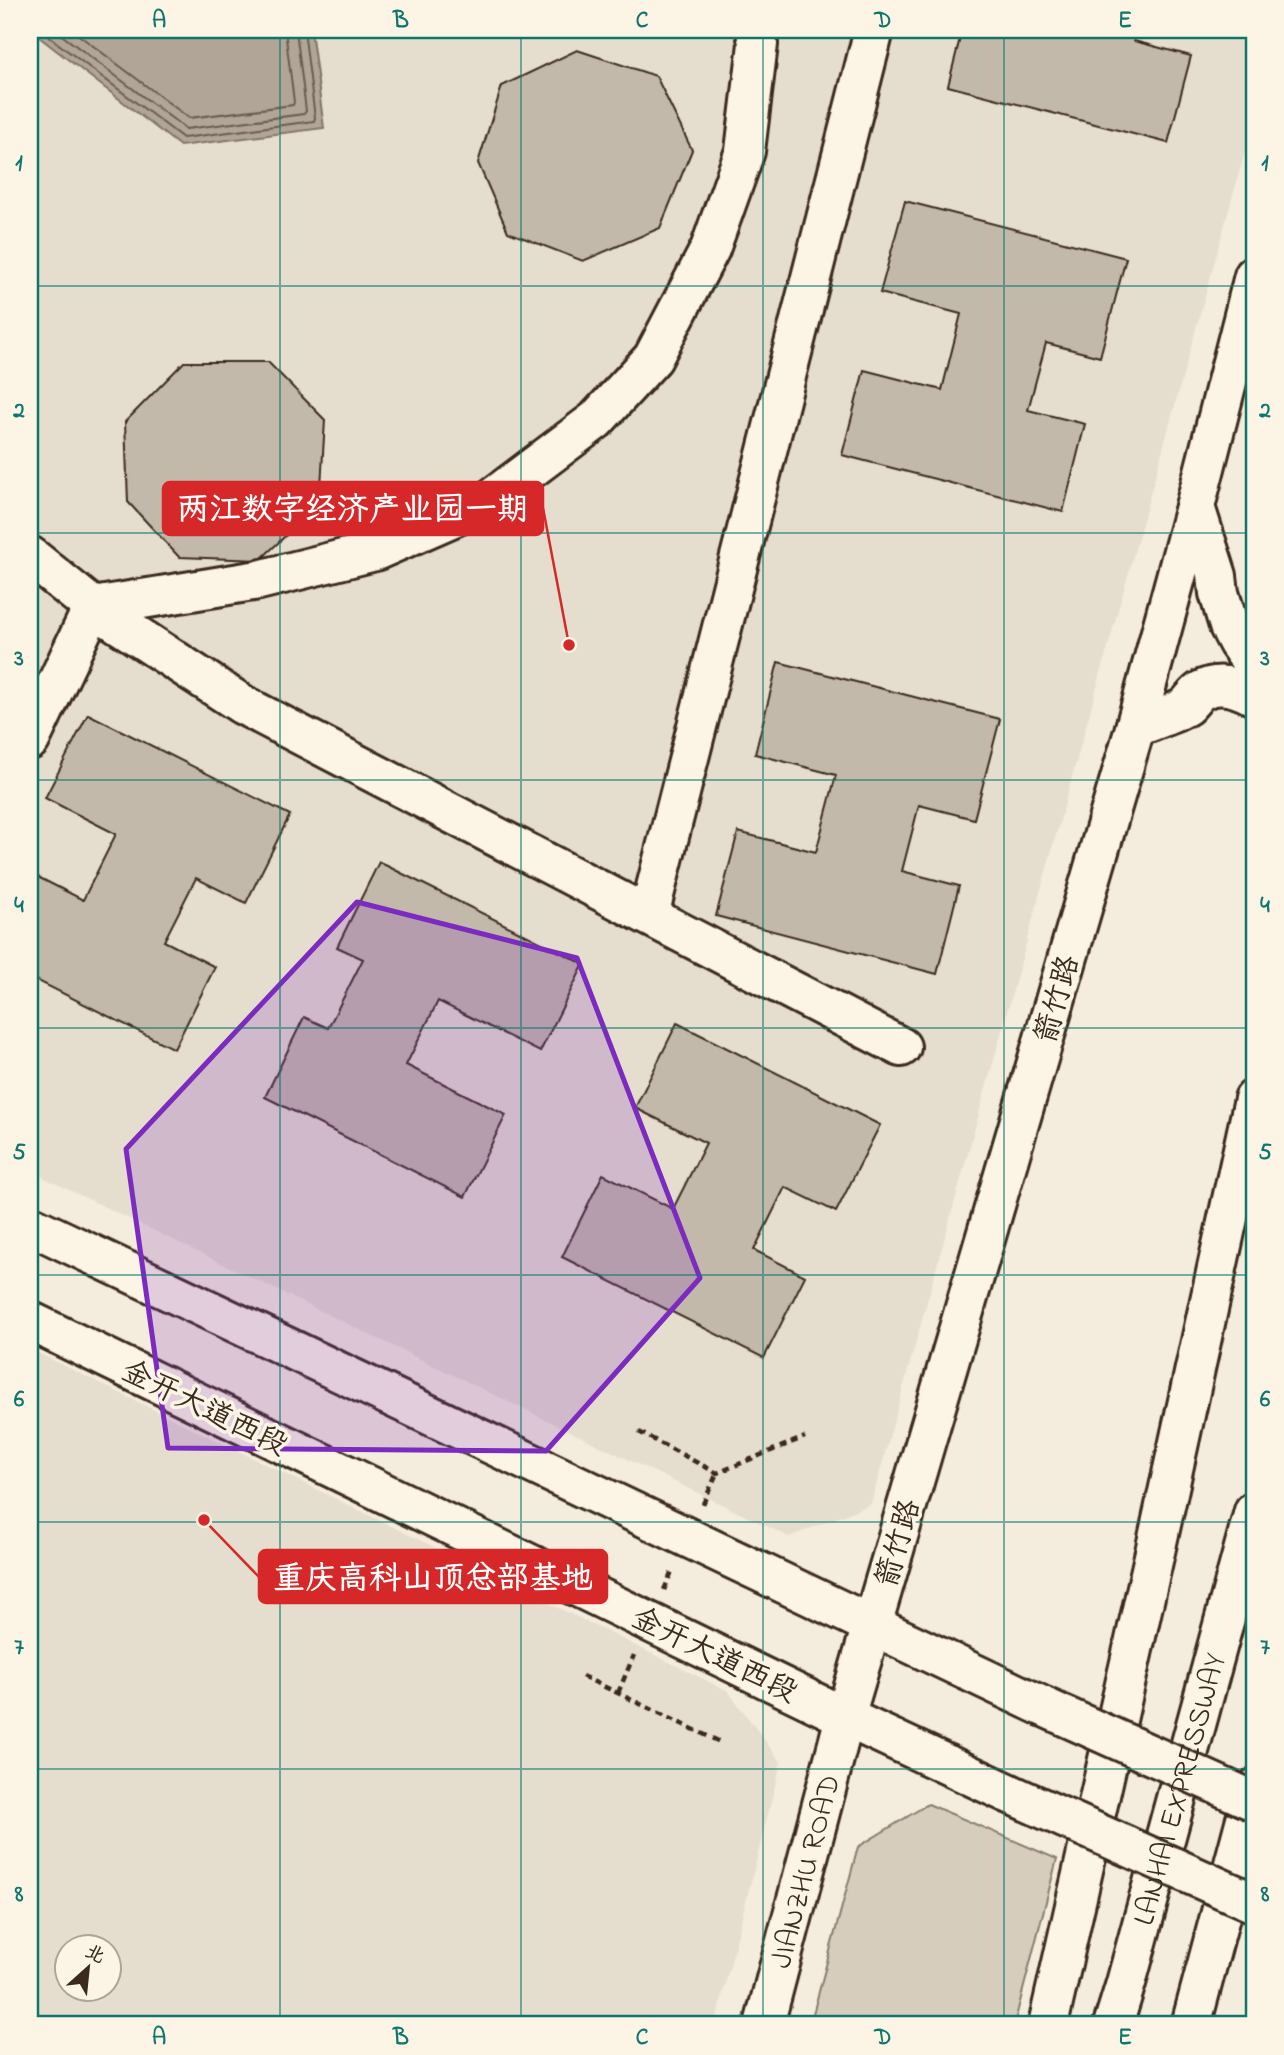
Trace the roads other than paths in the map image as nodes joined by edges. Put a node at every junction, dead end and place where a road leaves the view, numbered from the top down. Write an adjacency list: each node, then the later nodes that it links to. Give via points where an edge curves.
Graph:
1 (756, 30): 6 (main road, via 745,151 710,249 653,358 596,420 487,502 375,551 259,580)
2 (874, 30): 11 (main road)
3 (1254, 276): 4 (main road, 箭竹路)
4 (1195, 507): 7 (main road, via 1229,626); 9 (main road, 箭竹路)
5 (30, 556): 6 (main road)
6 (93, 607): 10 (main road); 11 (main road, via 243,705)
7 (1254, 666)
8 (1254, 696): 9 (main road, via 1226,685 1214,686 1185,706)
9 (1135, 728): 17 (main road, 箭竹路)
10 (30, 740)
11 (649, 915): 12 (main road)
12 (901, 1047)
13 (1254, 1099): 23 (main road)
14 (30, 1225): 17 (main road)
15 (30, 1321): 18 (main road, 金开大道西段)
16 (1254, 1511): 24 (main road, LANHAI EXPRESSWAY)
17 (873, 1625): 18 (main road, 箭竹路); 20 (main road, bridge)
18 (845, 1717): 21 (main road, 金开大道西段, bridge); 22 (main road, JIANZHU ROAD)
19 (1254, 1789): 25 (main road)
20 (1254, 1801)
21 (1254, 1903)
22 (764, 2025)
23 (1048, 2025)
24 (1113, 2025)
25 (1191, 2025)

